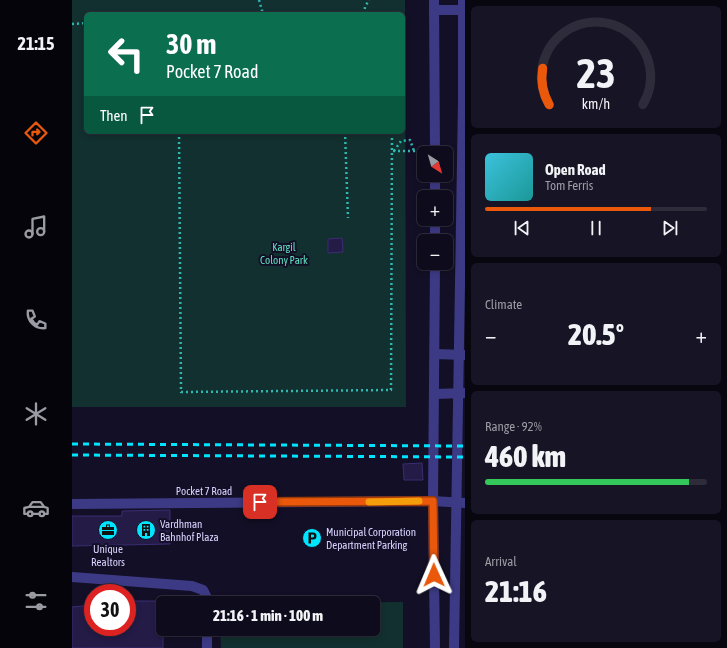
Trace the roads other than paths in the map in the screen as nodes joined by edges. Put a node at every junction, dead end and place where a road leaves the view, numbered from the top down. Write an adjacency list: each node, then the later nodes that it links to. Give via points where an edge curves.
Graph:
1 (434, 5): 2 (street); 4 (street)
2 (463, 5): 3 (street)
3 (464, 46): 7 (street)
4 (435, 146)
5 (435, 270): 6 (street)
6 (435, 354): 7 (street); 9 (street)
7 (462, 355): 8 (street)
8 (462, 393): 9 (street); 12 (street)
9 (435, 394): 10 (street)
10 (433, 501): 11 (street, Pocket 7 Road); 12 (street, Pocket 7 Road); 17 (street)
11 (72, 504)
12 (461, 504): 18 (street)
13 (72, 577): 14 (street, via 192,586 203,590)
14 (206, 596)
15 (207, 636): 16 (street)
16 (207, 648)
17 (435, 648)
18 (454, 648)

